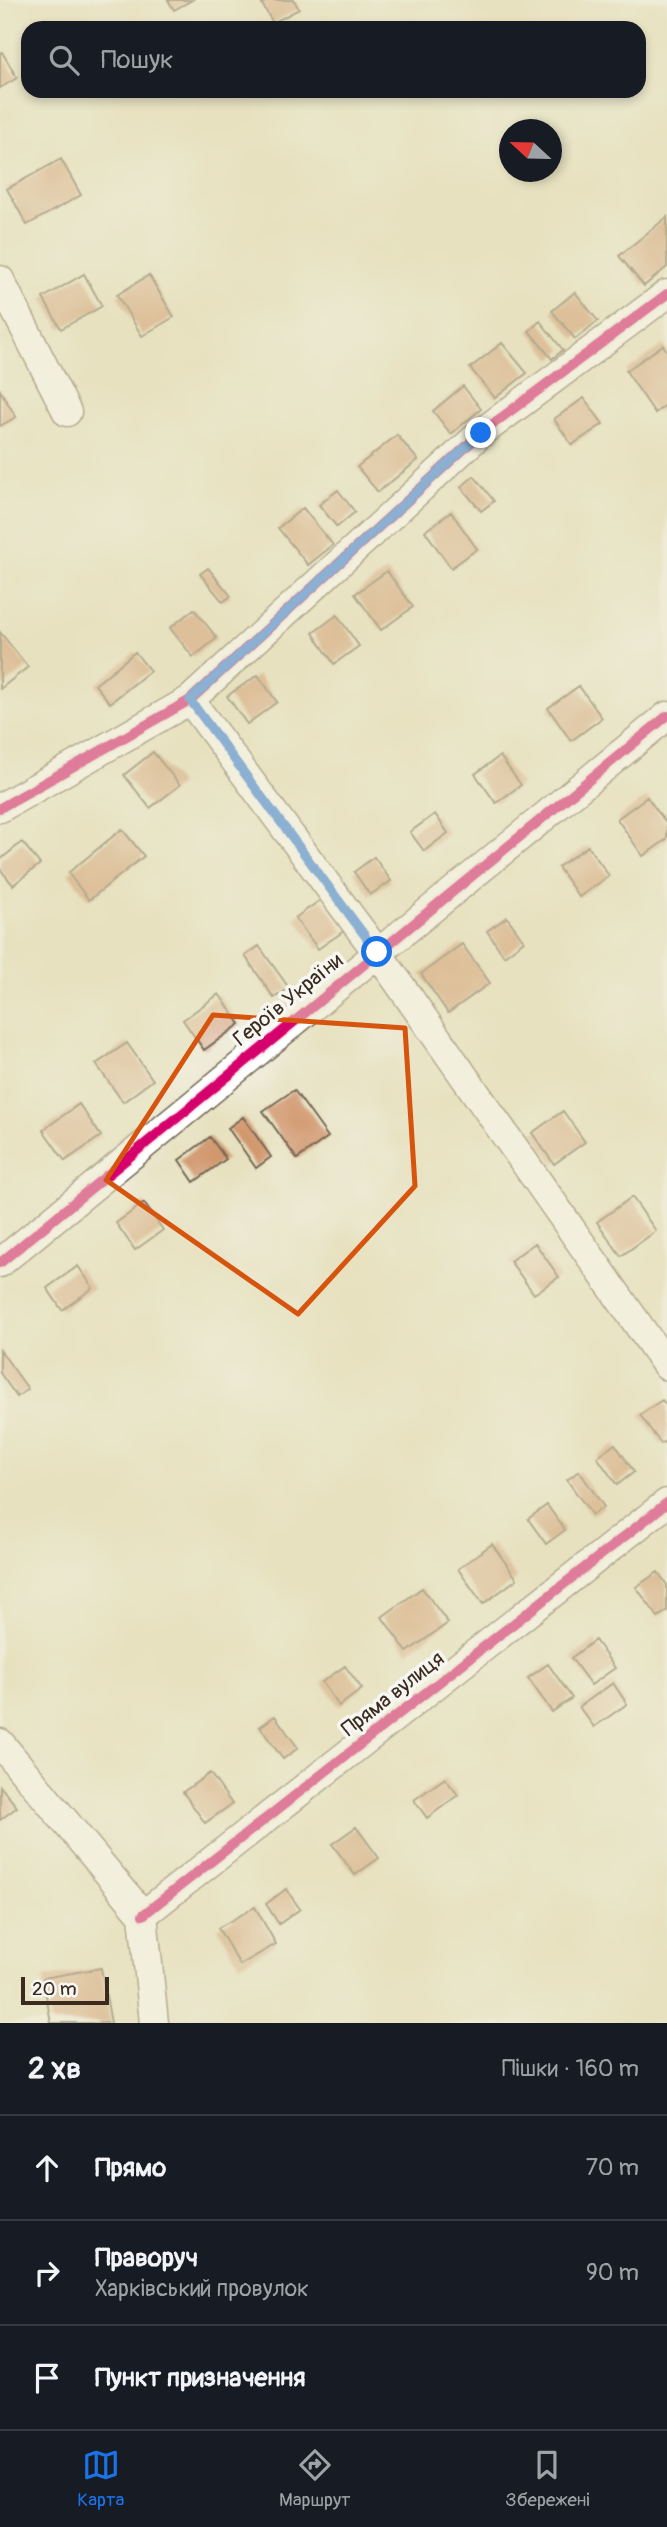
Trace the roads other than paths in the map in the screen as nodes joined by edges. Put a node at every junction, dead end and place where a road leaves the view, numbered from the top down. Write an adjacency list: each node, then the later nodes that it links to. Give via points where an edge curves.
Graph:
1 (0, 280): 3 (street)
2 (667, 294): 4 (street, via 481,433)
3 (67, 412)
4 (190, 700): 6 (street); 7 (street)
5 (667, 716): 7 (street, Героїв України)
6 (0, 807)
7 (377, 952): 8 (street, Героїв України); 9 (street)
8 (0, 1262)
9 (667, 1366)
10 (667, 1503): 12 (street, Пряма вулиця)
11 (0, 1743): 12 (street)
12 (143, 1915): 13 (street)
13 (154, 2023)

